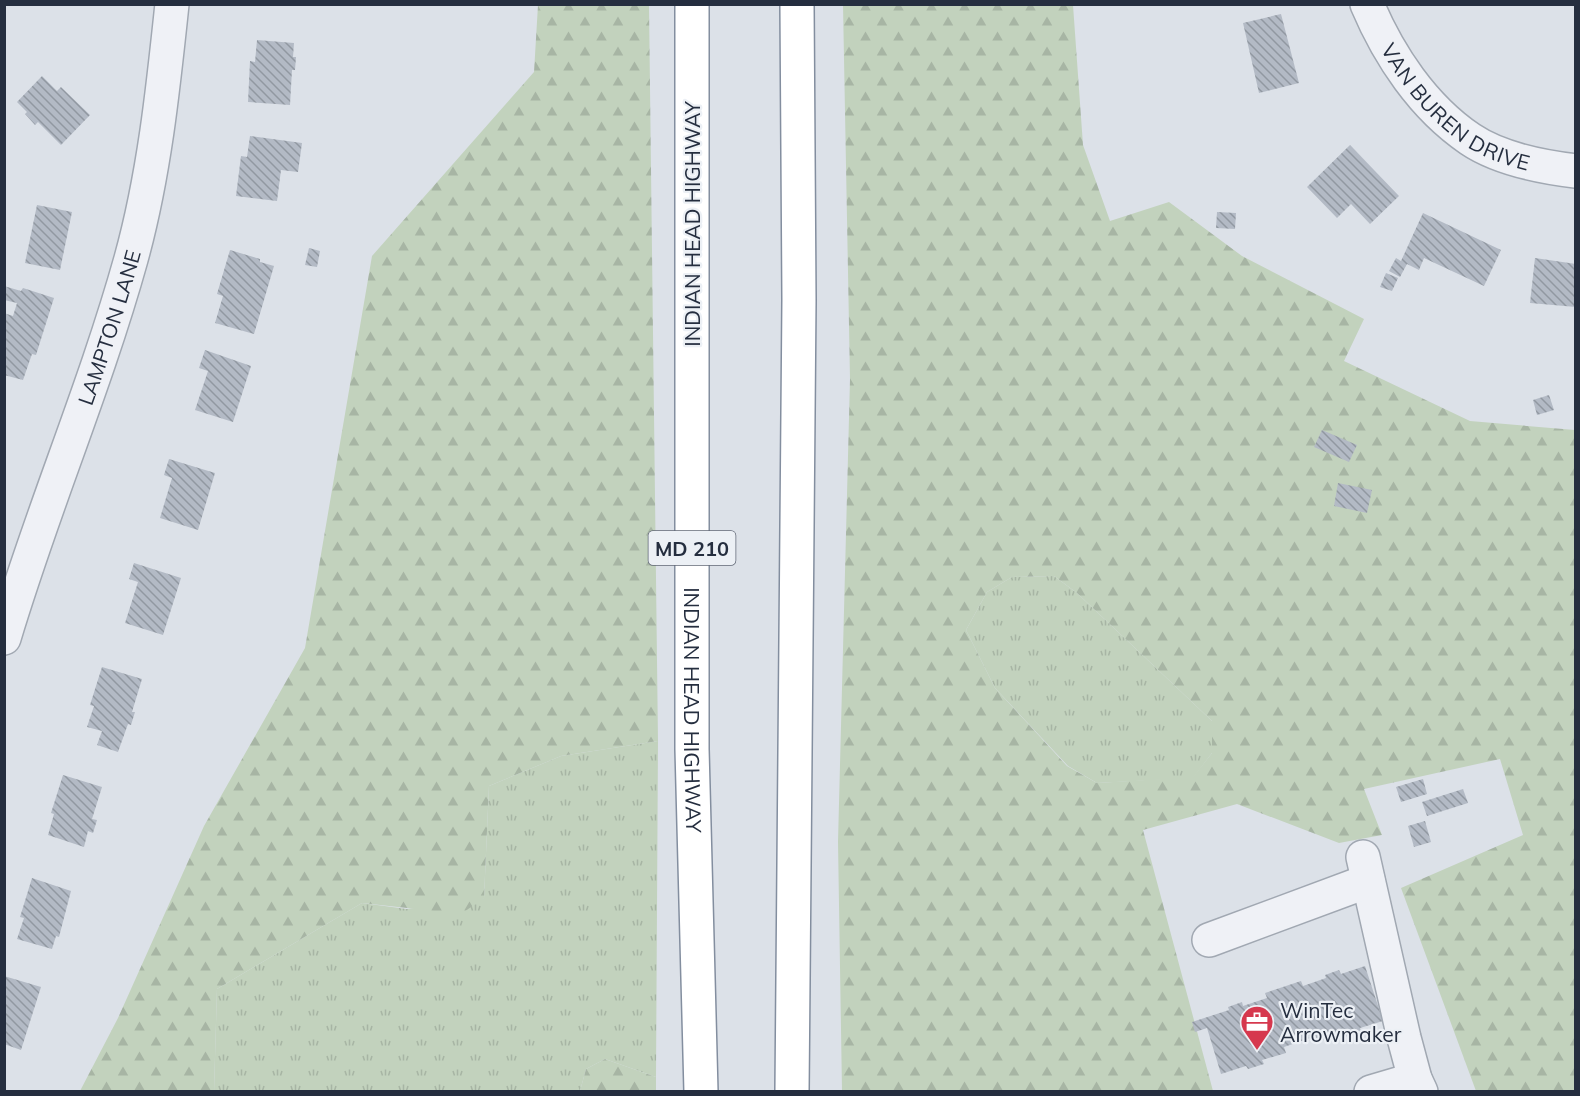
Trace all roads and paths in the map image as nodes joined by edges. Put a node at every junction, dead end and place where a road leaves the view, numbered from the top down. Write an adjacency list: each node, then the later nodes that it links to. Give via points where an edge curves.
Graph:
1 (172, 4): 6 (street, LAMPTON LANE, via 160,117 132,257 112,324)
2 (692, 4): 11 (highway, INDIAN HEAD HIGHWAY / MD 210, via 692,749)
3 (797, 4): 8 (highway, via 799,312)
4 (1366, 4): 5 (street, VAN BUREN DRIVE, via 1417,92 1470,140 1513,159)
5 (1575, 171)
6 (13, 575): 7 (street, LAMPTON LANE)
7 (4, 638)
8 (794, 884): 12 (highway); 13 (highway)
9 (1209, 940): 10 (street, via 1365,869)
10 (1418, 1085): 14 (street)
11 (701, 1092)
12 (792, 1092)
13 (815, 1092)
14 (1371, 1092)

